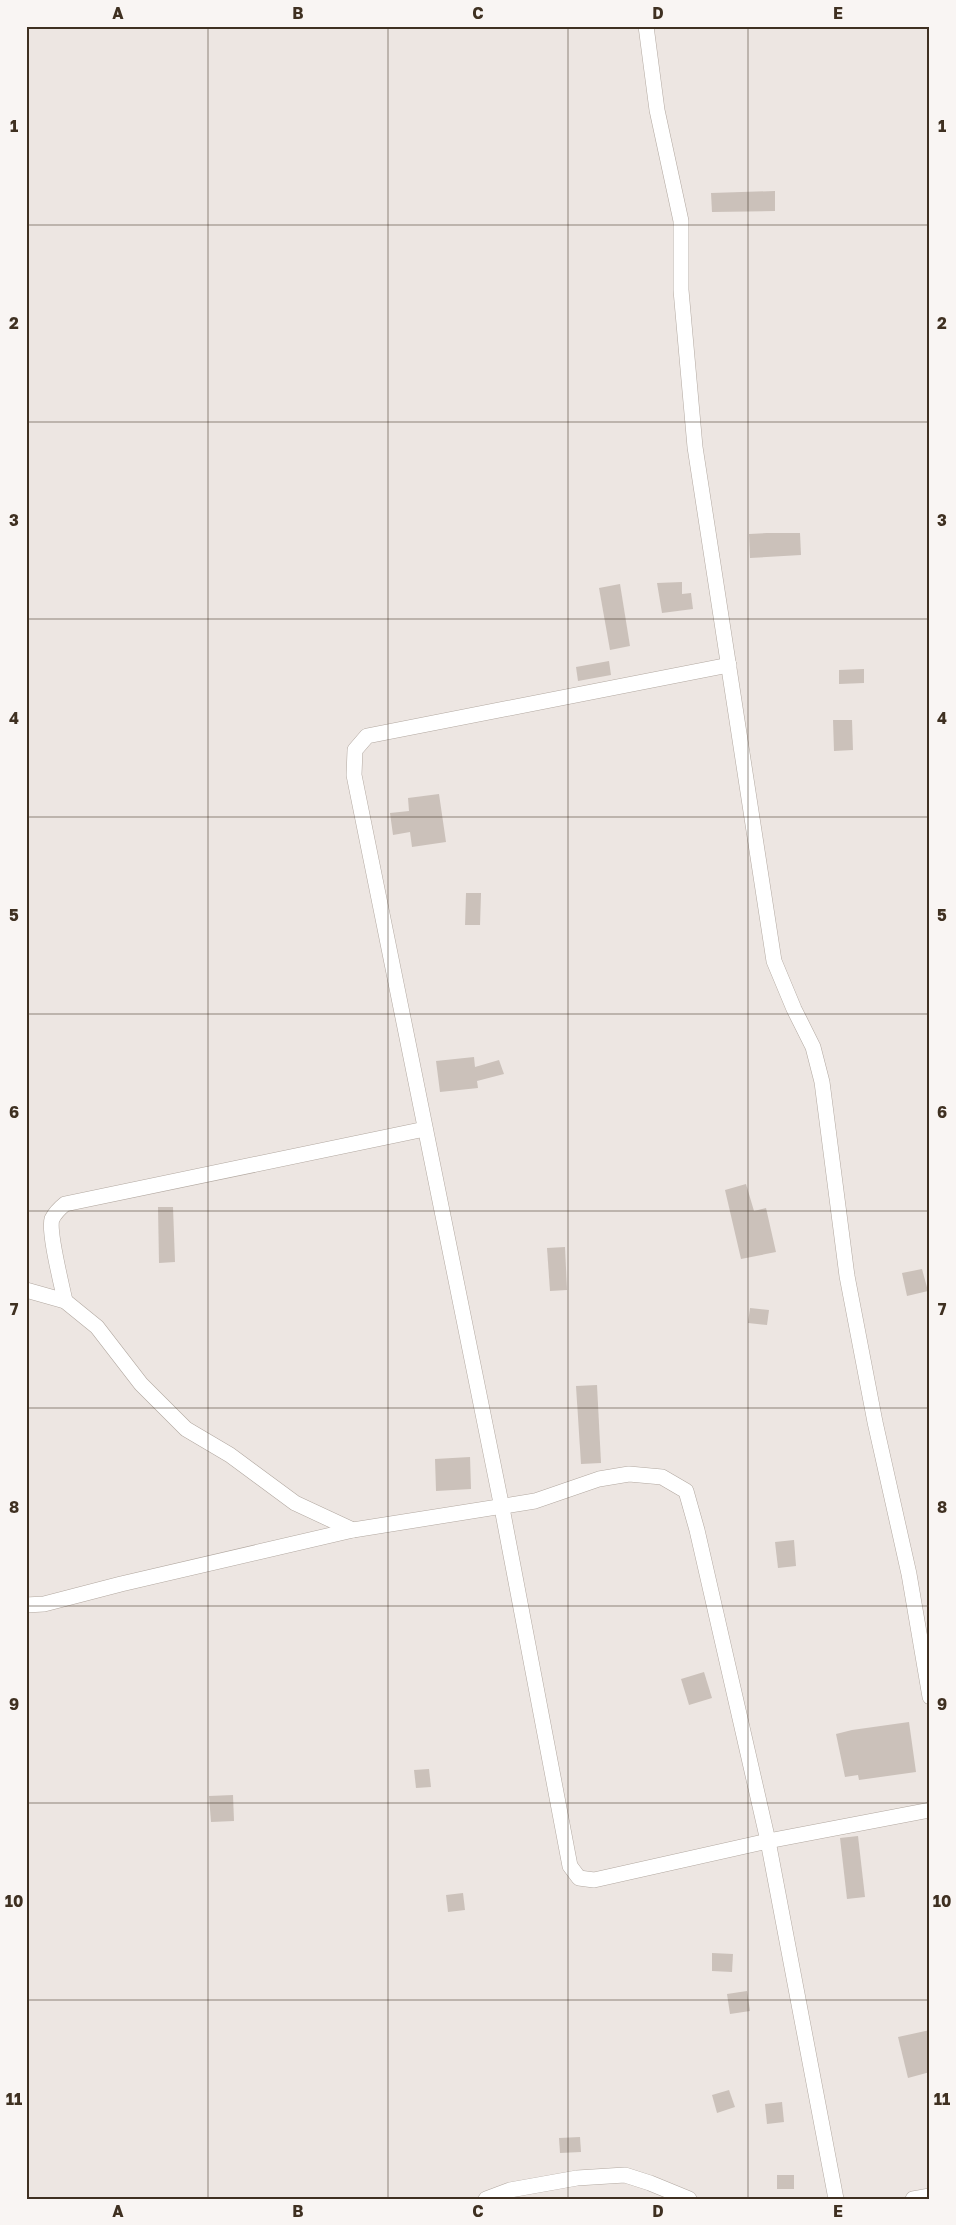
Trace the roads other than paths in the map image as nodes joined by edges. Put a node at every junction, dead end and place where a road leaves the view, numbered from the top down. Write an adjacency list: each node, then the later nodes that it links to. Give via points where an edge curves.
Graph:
1 (646, 26): 2 (street, via 657,110 681,220 681,290 695,447)
2 (729, 665): 3 (street, via 367,736 355,750 354,775); 9 (street, via 774,961 813,1046 822,1082 847,1276 875,1422 910,1574)
3 (426, 1128): 5 (street, via 65,1204 52,1220 52,1236); 6 (street)
4 (26, 1290): 5 (street)
5 (65, 1301): 7 (street, via 97,1326 141,1384 186,1428 230,1455 295,1503)
6 (502, 1508): 7 (street); 11 (street, via 535,1502 599,1479 629,1474 662,1476 686,1491); 11 (street, via 570,1866 579,1878 594,1880)
7 (353, 1530): 8 (street, via 44,1604)
8 (26, 1605)
9 (930, 1697)
10 (930, 1810): 11 (street)
11 (768, 1841): 15 (street)
12 (930, 2196): 16 (street)
13 (486, 2199): 14 (street, via 510,2190 577,2178 625,2175)
14 (688, 2199)
15 (836, 2199)
16 (914, 2199)

